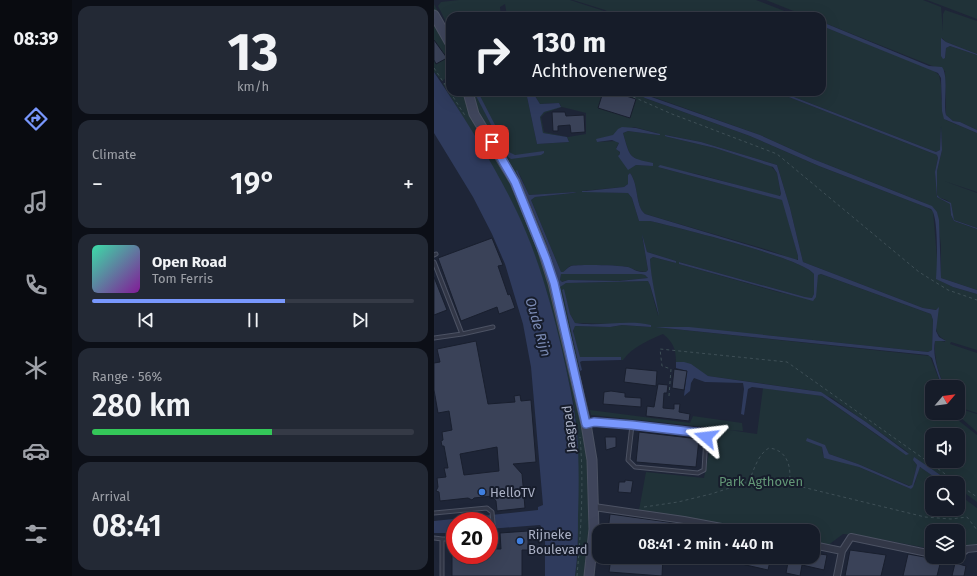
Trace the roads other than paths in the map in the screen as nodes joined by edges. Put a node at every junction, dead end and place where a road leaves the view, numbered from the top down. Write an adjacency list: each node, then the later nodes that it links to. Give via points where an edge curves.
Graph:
1 (434, 15): 2 (street)
2 (446, 36)
3 (469, 96): 8 (street, via 474,114 515,182 542,248 554,283)
4 (434, 262): 6 (lane)
5 (493, 327): 6 (lane)
6 (462, 334): 7 (lane)
7 (434, 338)
8 (586, 424): 9 (lane, via 594,422); 10 (street, via 593,468)
9 (632, 425): 9 (lane, via 702,433 706,437 704,470 698,473 636,467 628,460)
10 (594, 511): 13 (street, via 640,514); 23 (street, via 589,529); 24 (street)
11 (492, 512): 12 (lane, via 488,508)
12 (434, 513)
13 (701, 524)
14 (434, 538): 15 (lane)
15 (442, 539): 16 (lane); 22 (lane)
16 (446, 539)
17 (820, 546): 19 (street)
18 (977, 548): 20 (street)
19 (842, 551): 21 (street, via 850,537); 25 (street)
20 (965, 551)
21 (925, 553)
22 (442, 576)
23 (585, 576)
24 (589, 576)
25 (837, 576)

